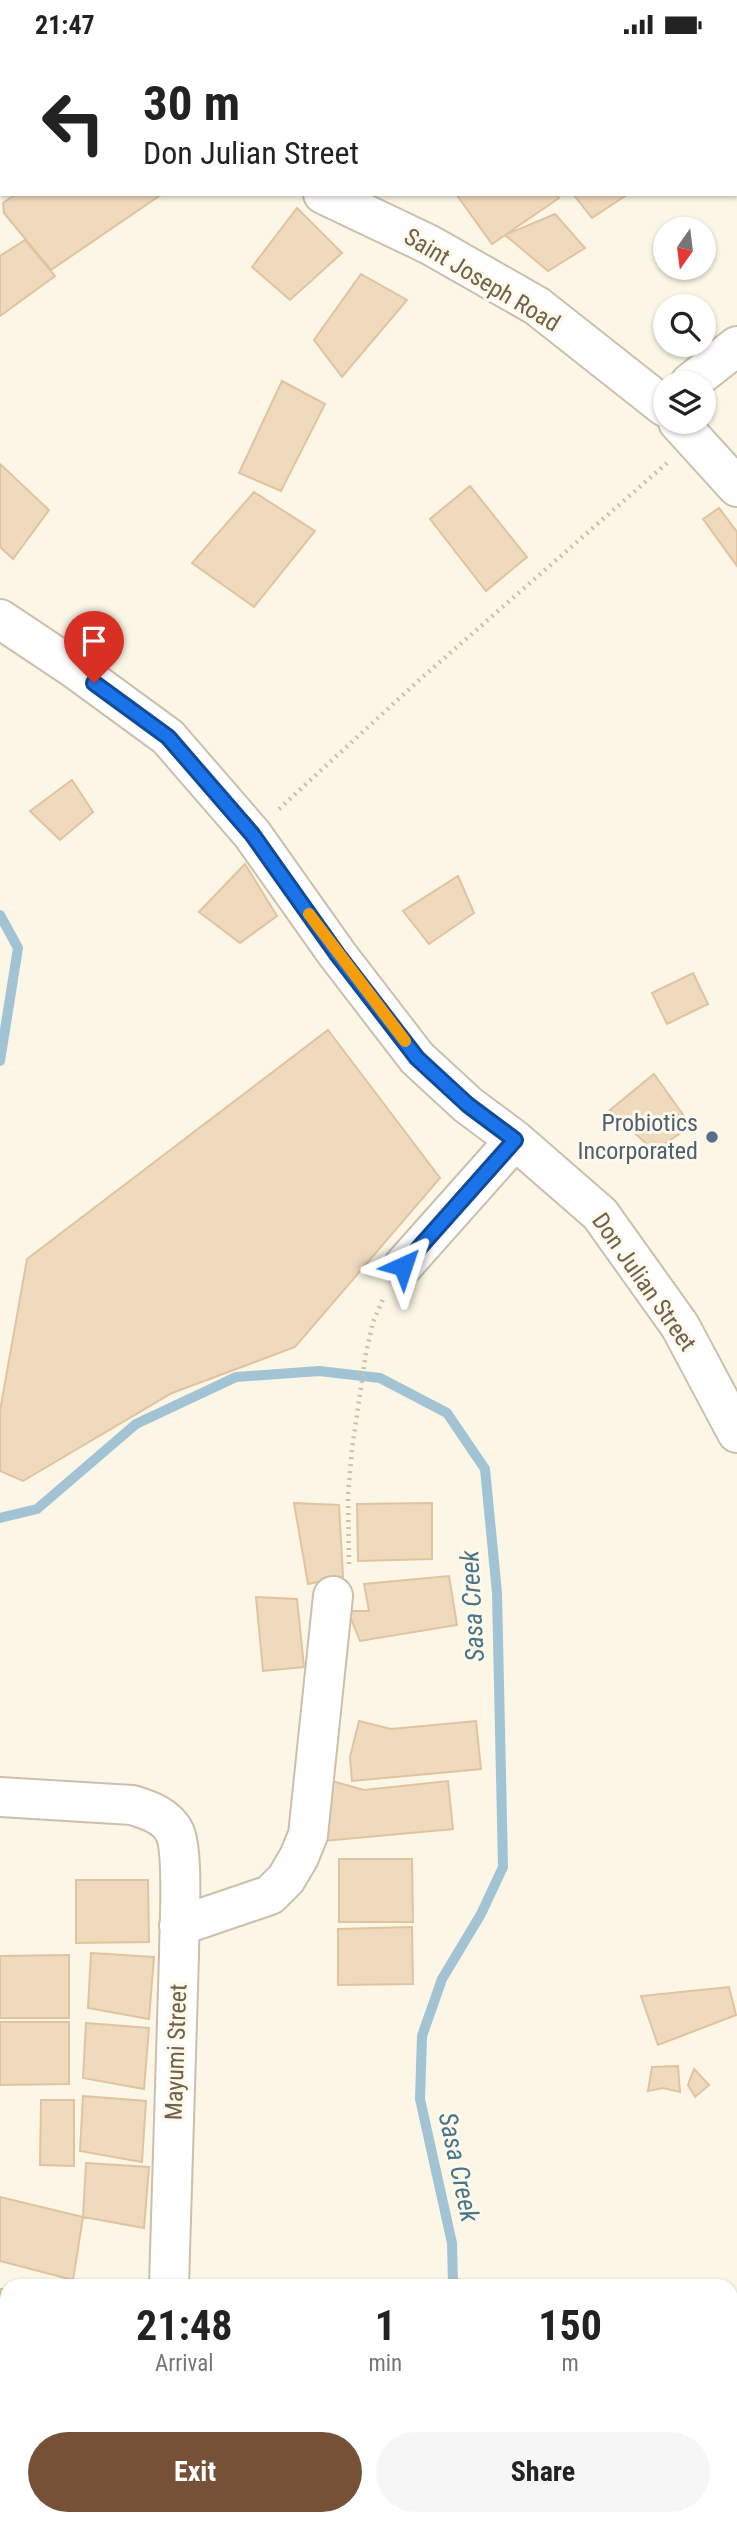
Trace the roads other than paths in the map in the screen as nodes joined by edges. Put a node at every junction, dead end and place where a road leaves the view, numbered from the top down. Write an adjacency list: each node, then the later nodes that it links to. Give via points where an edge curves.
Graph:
1 (327, 196): 4 (street, Saint Joseph Road, via 430,245 537,306)
2 (737, 347): 3 (street)
3 (714, 371)
4 (653, 393)
5 (695, 434): 6 (street, Saint Joseph Road)
6 (737, 487)
7 (0, 619): 8 (street, Don Julian Street, via 168,737 252,834 417,1058)
8 (515, 1140): 9 (street); 10 (street, Don Julian Street, via 600,1214 680,1326)
9 (403, 1266)
10 (737, 1433)
11 (333, 1595): 13 (street, via 307,1835 299,1857 270,1895)
12 (0, 1797): 13 (street, Mayumi Street, via 132,1805 167,1822 179,1849)
13 (179, 1926): 14 (street, Mayumi Street)
14 (169, 2279)

